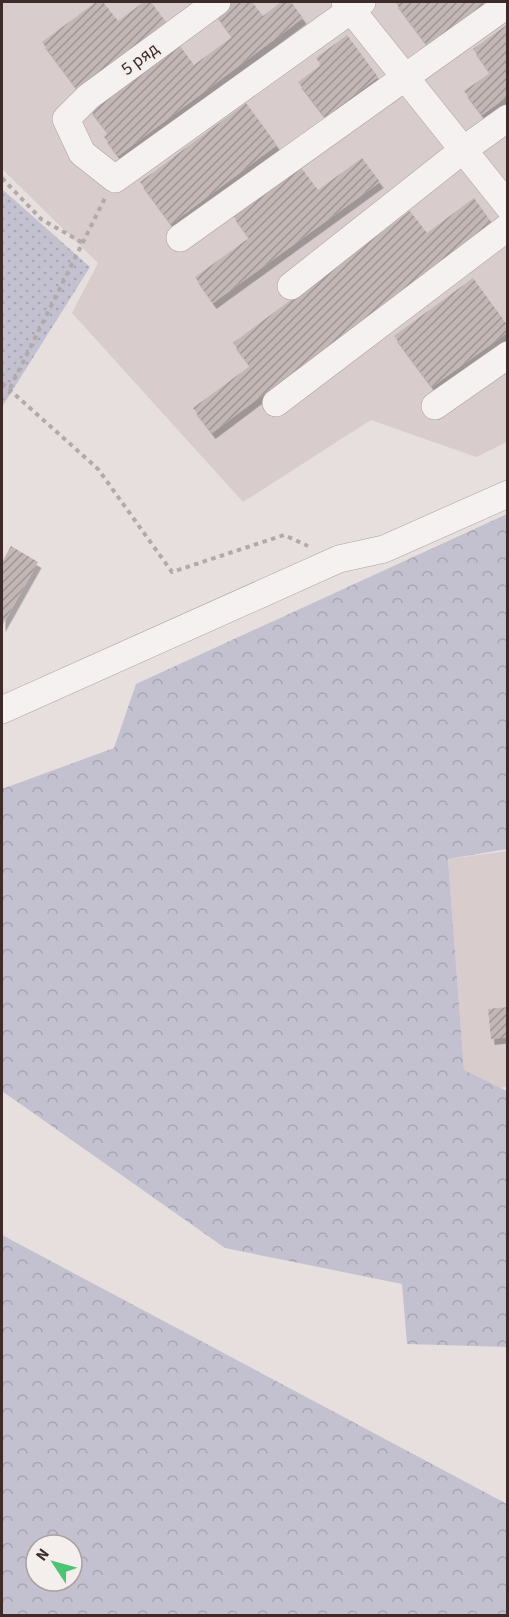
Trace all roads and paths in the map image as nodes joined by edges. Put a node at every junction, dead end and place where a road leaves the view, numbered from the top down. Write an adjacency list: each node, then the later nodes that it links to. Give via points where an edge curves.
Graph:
1 (217, 2): 8 (street, 5 ряд, via 88,97 66,119 82,153)
2 (507, 3): 4 (street)
3 (353, 4): 4 (street); 8 (street)
4 (404, 76): 6 (street); 11 (street)
5 (507, 118): 6 (street)
6 (463, 150): 9 (street); 13 (street)
7 (2, 178): 12 (path, via 41,219)
8 (115, 179): 12 (path)
9 (507, 206)
10 (507, 227): 17 (street)
11 (180, 238)
12 (83, 243): 16 (path)
13 (291, 286)
14 (507, 355): 18 (street)
15 (2, 382): 16 (path)
16 (10, 388): 20 (path, via 98,469 171,573 284,535)
17 (276, 403)
18 (435, 406)
19 (507, 494): 20 (street, via 384,549)
20 (339, 559): 21 (street)
21 (2, 710)

